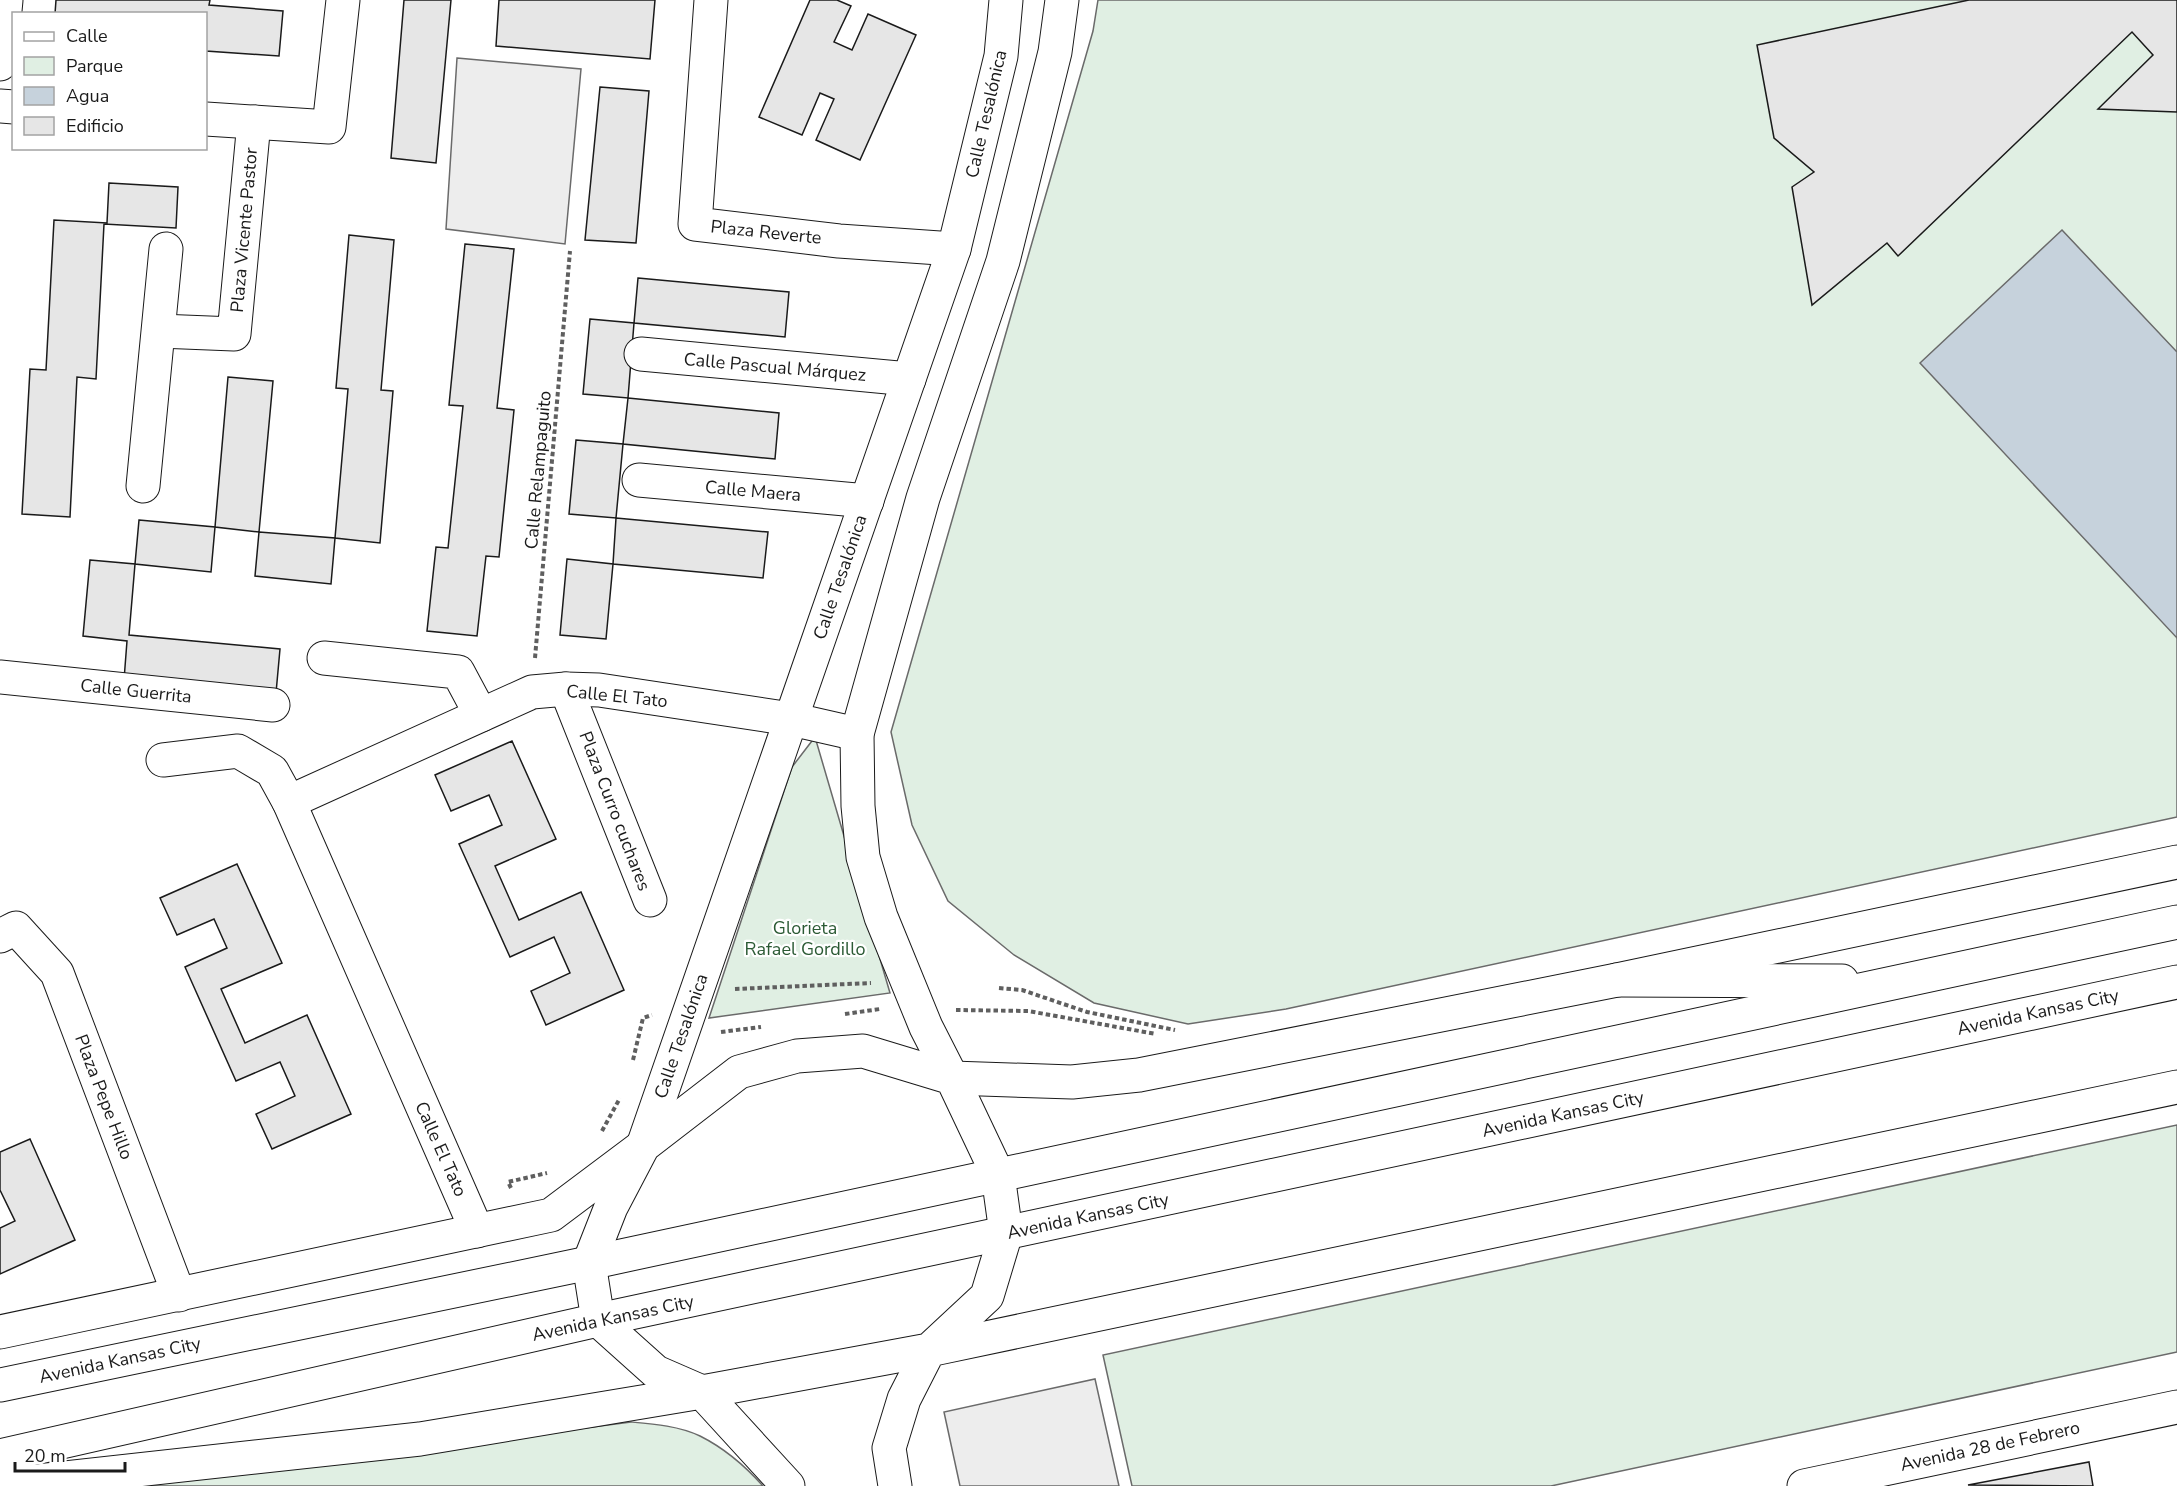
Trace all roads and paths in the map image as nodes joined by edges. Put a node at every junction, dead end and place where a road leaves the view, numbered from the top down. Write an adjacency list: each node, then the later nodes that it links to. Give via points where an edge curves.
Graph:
1 (6, 0): 6 (street)
2 (343, 0): 8 (street, via 329,127)
3 (711, 0): 10 (street, Plaza Reverte, via 695,224 839,241)
4 (1006, 0): 10 (street, Calle Tesalónica, via 1001,56)
5 (1062, 0): 12 (street, via 1055,52)
6 (0, 64)
7 (207, 119): 8 (street)
8 (254, 122): 13 (street, Plaza Vicente Pastor, via 234,334)
9 (166, 249): 13 (street)
10 (954, 249): 12 (street); 15 (street, Calle Tesalónica)
11 (570, 251): 22 (path, Calle Relampaguito)
12 (1003, 261): 26 (street, via 923,498)
13 (159, 330): 17 (street)
14 (641, 354): 15 (street, Calle Pascual Márquez)
15 (909, 380): 18 (street, Calle Tesalónica)
16 (639, 480): 18 (street, Calle Maera)
17 (142, 486)
18 (867, 501): 25 (street, Calle Tesalónica)
19 (324, 658): 24 (street, via 458,672)
20 (0, 677): 23 (street, Calle Guerrita)
21 (566, 689): 22 (street, Calle El Tato); 25 (street, Calle El Tato); 30 (street, Plaza Curro cuchares)
22 (532, 692): 24 (street, Calle El Tato)
23 (273, 705)
24 (481, 715): 28 (street, Calle El Tato)
25 (791, 718): 26 (street, Calle El Tato); 44 (street, Calle Tesalónica)
26 (857, 734): 40 (street, via 863,857 881,917 926,1027)
27 (163, 760): 28 (street, Calle El Tato, via 238,751 272,771)
28 (289, 802): 48 (street, Calle El Tato)
29 (2177, 862): 33 (street)
30 (650, 900)
31 (2177, 922): 34 (street, Avenida Kansas City)
32 (0, 936): 51 (street, Plaza Pepe Hillo, via 16,928 57,973)
33 (1617, 980): 34 (street); 40 (street, via 1139,1075 1072,1082)
34 (1903, 981): 46 (street, Avenida Kansas City)
35 (878, 982): 37 (path, via 736,988)
36 (2177, 982): 49 (street, Avenida Kansas City)
37 (729, 995)
38 (658, 1013): 39 (path, via 643,1018)
39 (631, 1064)
40 (952, 1078): 44 (street, via 863,1051 797,1056 740,1072); 46 (street)
41 (2177, 1087): 54 (street)
42 (620, 1097): 43 (path)
43 (599, 1135)
44 (643, 1146): 48 (street, via 552,1215); 50 (street, via 610,1207)
45 (548, 1172): 47 (path, via 508,1182)
46 (999, 1175): 49 (street); 50 (street, Avenida Kansas City)
47 (513, 1195)
48 (477, 1232): 51 (street)
49 (1006, 1233): 52 (street, Avenida Kansas City); 54 (street, via 987,1296)
50 (589, 1263): 52 (street); 55 (street, Avenida Kansas City)
51 (179, 1295): 53 (street)
52 (598, 1320): 56 (street, via 656,1372); 58 (street, Avenida Kansas City)
53 (0, 1332)
54 (929, 1350): 56 (street); 61 (street, via 904,1399 890,1448)
55 (0, 1385)
56 (702, 1392): 59 (street, via 420,1438); 60 (street)
57 (2177, 1407): 62 (street, Avenida 28 de Febrero)
58 (0, 1456)
59 (0, 1485)
60 (788, 1486)
61 (896, 1486)
62 (1804, 1486)

